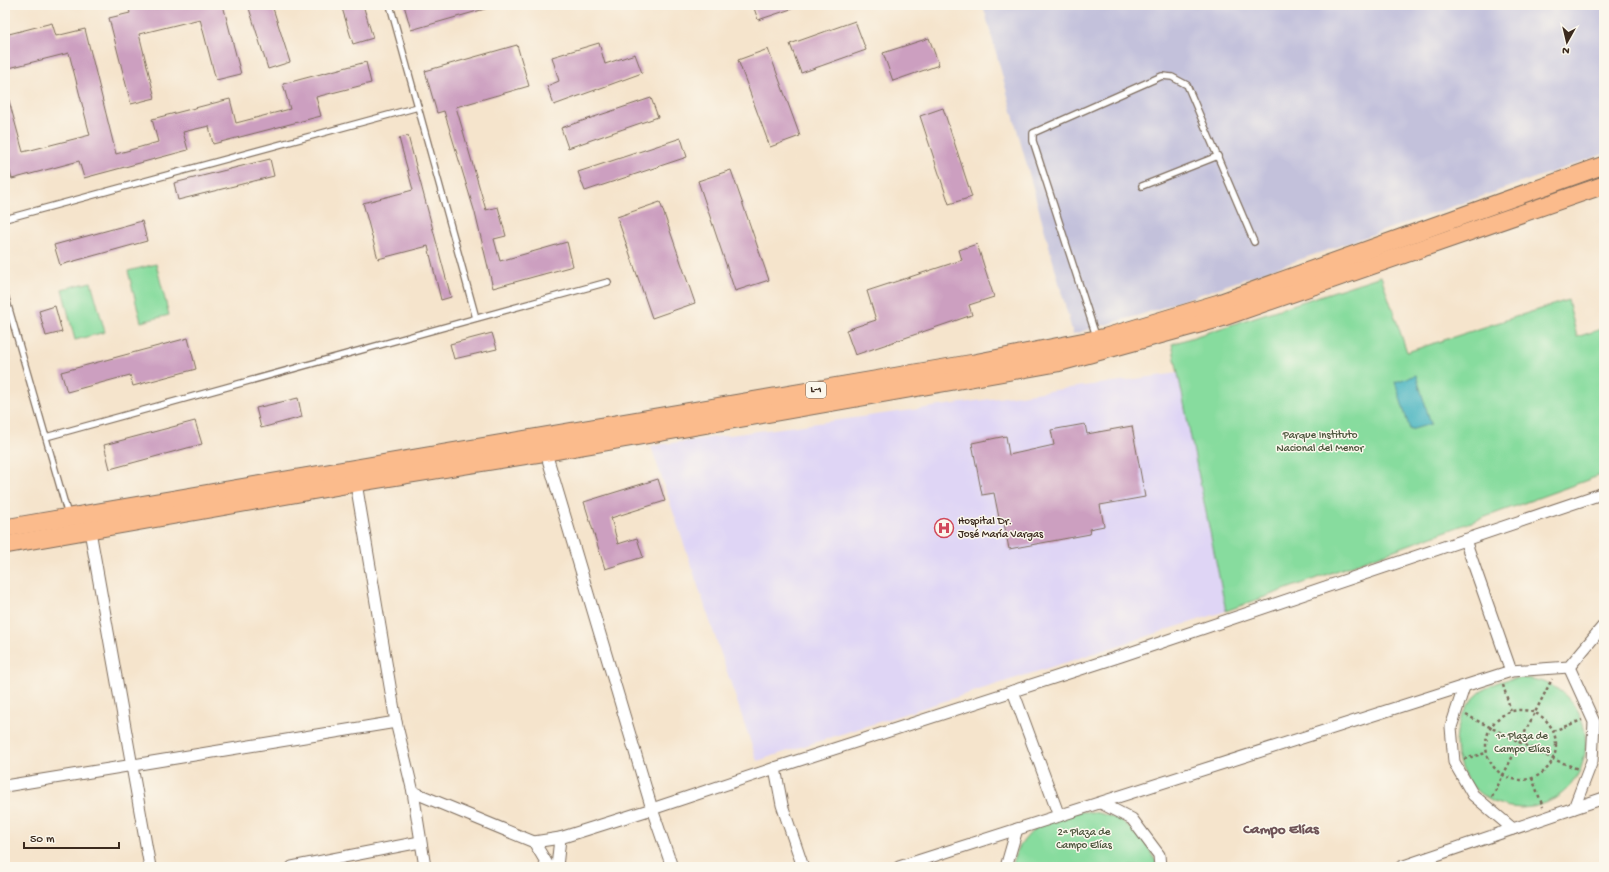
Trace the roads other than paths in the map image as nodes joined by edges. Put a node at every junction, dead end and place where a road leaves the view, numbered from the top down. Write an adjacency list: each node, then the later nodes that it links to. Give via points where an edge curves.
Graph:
1 (390, 5): 2 (lane)
2 (418, 107): 7 (lane); 11 (lane)
3 (1218, 156): 6 (lane); 8 (lane); 12 (lane, via 1187,85 1172,77 1162,76 1033,133 1033,141)
4 (1604, 165): 12 (main road, L-1, via 1219,303)
5 (1604, 185): 15 (main road, L-1, via 1221,318 1057,363)
6 (1142, 186)
7 (5, 219)
8 (1254, 242)
9 (608, 282): 11 (lane)
10 (5, 296): 14 (lane)
11 (476, 318): 14 (lane)
12 (1096, 338): 13 (main road, L-1, via 974,363)
13 (541, 436): 15 (street); 18 (main road, L-1)
14 (46, 437): 18 (lane)
15 (546, 452): 16 (main road, L-1); 36 (street)
16 (356, 483): 20 (main road, L-1); 28 (street)
17 (1604, 493): 21 (street)
18 (69, 518): 19 (main road, L-1)
19 (5, 528)
20 (90, 531): 22 (main road, L-1); 29 (street)
21 (1465, 540): 25 (street); 27 (street)
22 (5, 546)
23 (1604, 625): 24 (street)
24 (1569, 666): 25 (street); 35 (street, via 1594,722 1592,761)
25 (1511, 671): 26 (street)
26 (1464, 687): 34 (street); 39 (street, via 1451,727 1454,762 1474,795)
27 (1013, 691): 30 (street); 37 (street)
28 (396, 722): 29 (street); 32 (street)
29 (133, 764): 31 (street); 43 (street)
30 (775, 768): 36 (street); 49 (street, via 782,805)
31 (5, 786)
32 (413, 792): 41 (street); 42 (street)
33 (1604, 798): 35 (street)
34 (1101, 802): 37 (street); 52 (street, via 1132,819 1159,855)
35 (1574, 808): 39 (street)
36 (652, 809): 40 (street); 48 (street)
37 (1059, 816): 38 (street)
38 (1017, 829): 50 (street); 51 (street)
39 (1513, 829): 53 (street)
40 (560, 838): 42 (street); 47 (street)
41 (420, 842): 44 (street); 45 (street)
42 (534, 842): 46 (street)
43 (150, 867)
44 (292, 867)
45 (425, 867)
46 (549, 867)
47 (557, 867)
48 (672, 867)
49 (803, 867)
50 (899, 867)
51 (1006, 867)
52 (1160, 867)
53 (1401, 867)

